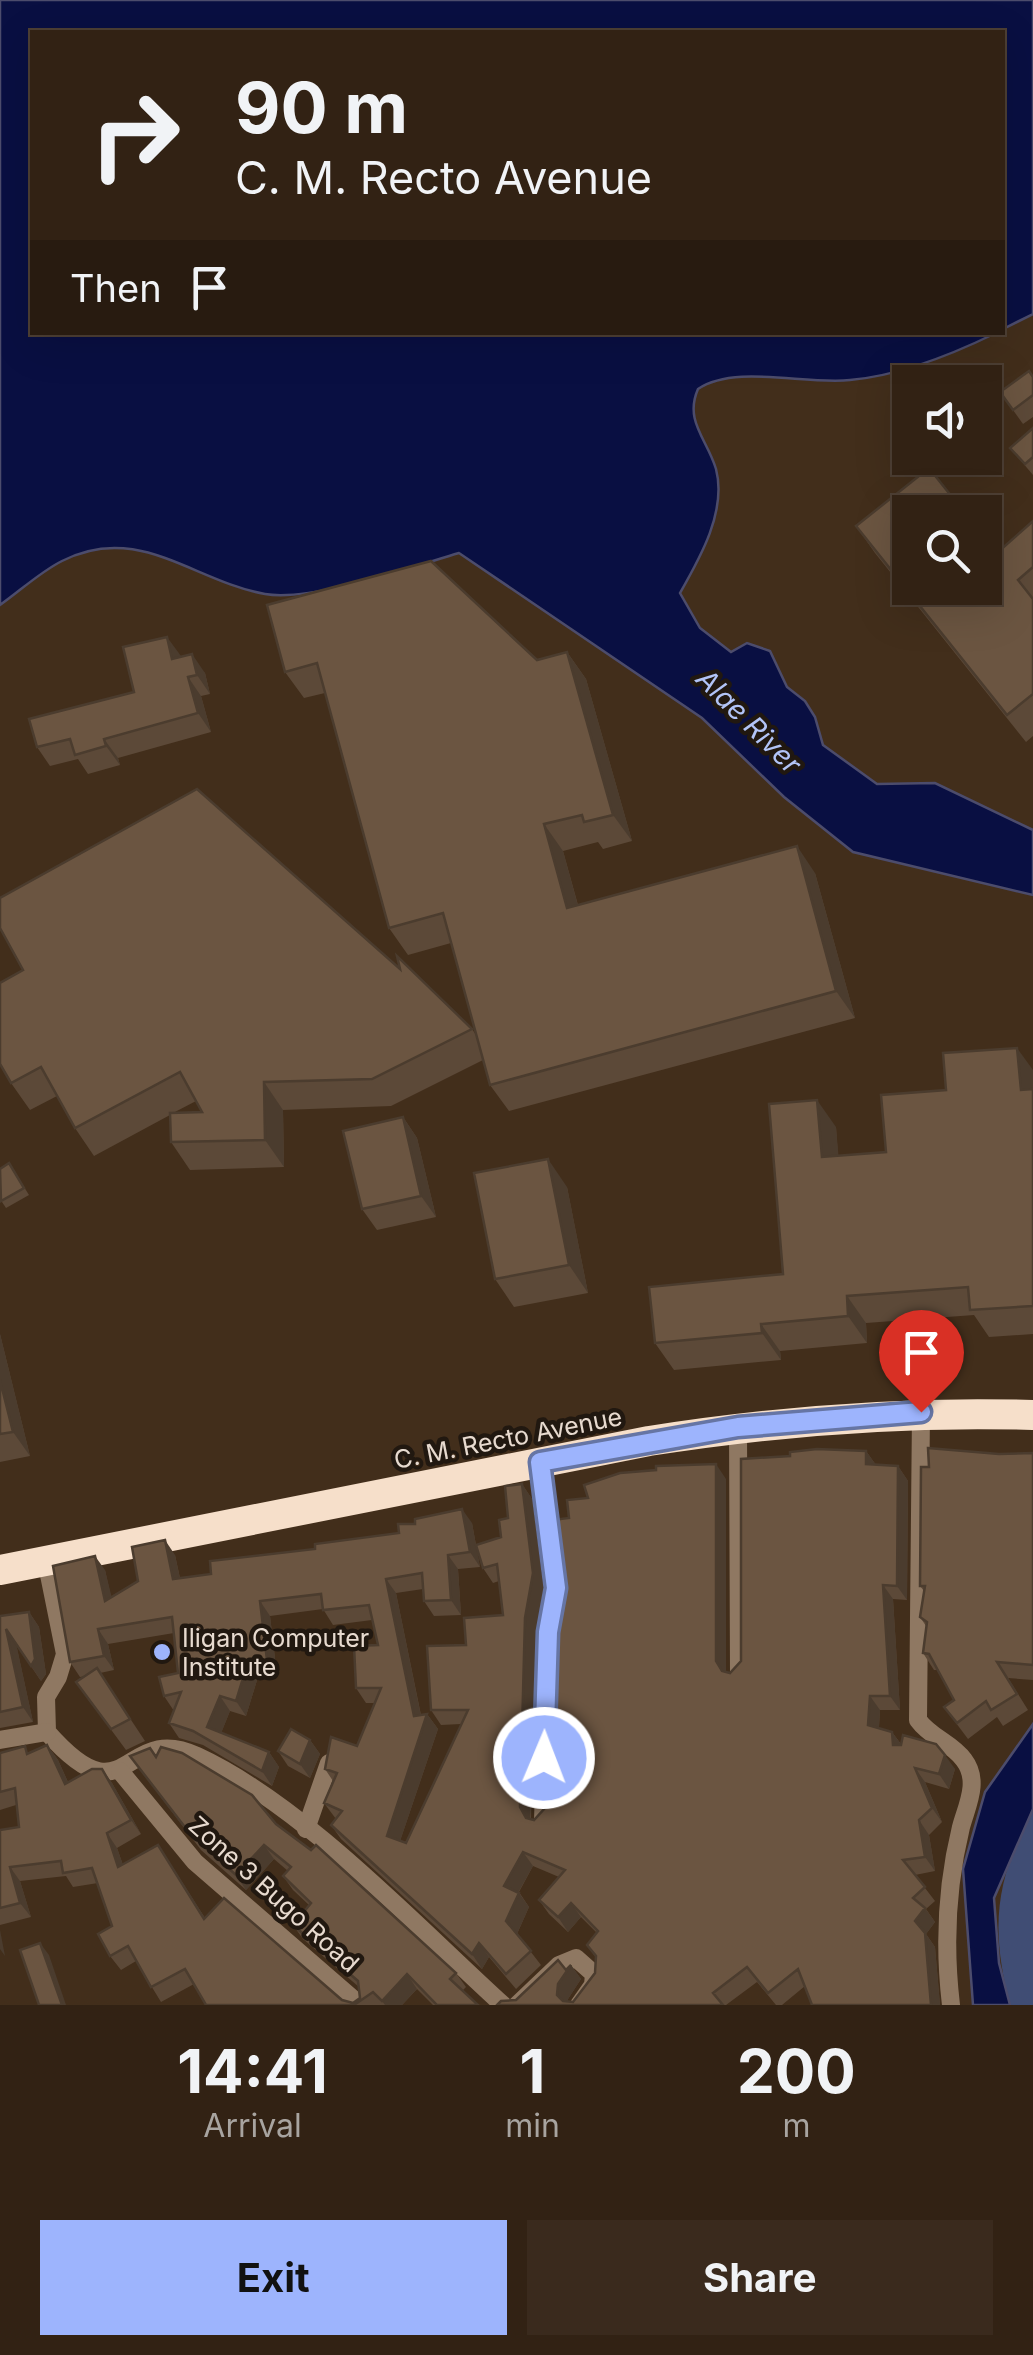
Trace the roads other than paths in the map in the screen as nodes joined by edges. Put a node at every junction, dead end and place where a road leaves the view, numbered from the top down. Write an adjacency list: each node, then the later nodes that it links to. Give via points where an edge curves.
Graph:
1 (921, 1412): 2 (highway, C. M. Recto Avenue); 3 (highway, C. M. Recto Avenue); 18 (street, via 918,1720 964,1760 974,1784 952,1876)
2 (1033, 1416)
3 (738, 1427): 4 (highway, C. M. Recto Avenue); 7 (street)
4 (540, 1462): 5 (highway, C. M. Recto Avenue); 12 (street, via 556,1588 548,1632)
5 (46, 1560): 6 (highway, C. M. Recto Avenue); 8 (street, via 65,1654 46,1697)
6 (0, 1570)
7 (739, 1675)
8 (46, 1732): 9 (street); 11 (street, via 90,1770)
9 (0, 1740)
10 (329, 1763): 13 (street)
11 (120, 1772): 13 (street, via 166,1745 260,1792); 14 (street, Zone 3 Bugo Road, via 195,1862)
12 (543, 1822)
13 (306, 1829): 15 (street)
14 (360, 2005)
15 (503, 2005)
16 (517, 2005): 17 (street, via 559,1964 576,1958 594,1974)
17 (579, 2005)
18 (951, 2005)

